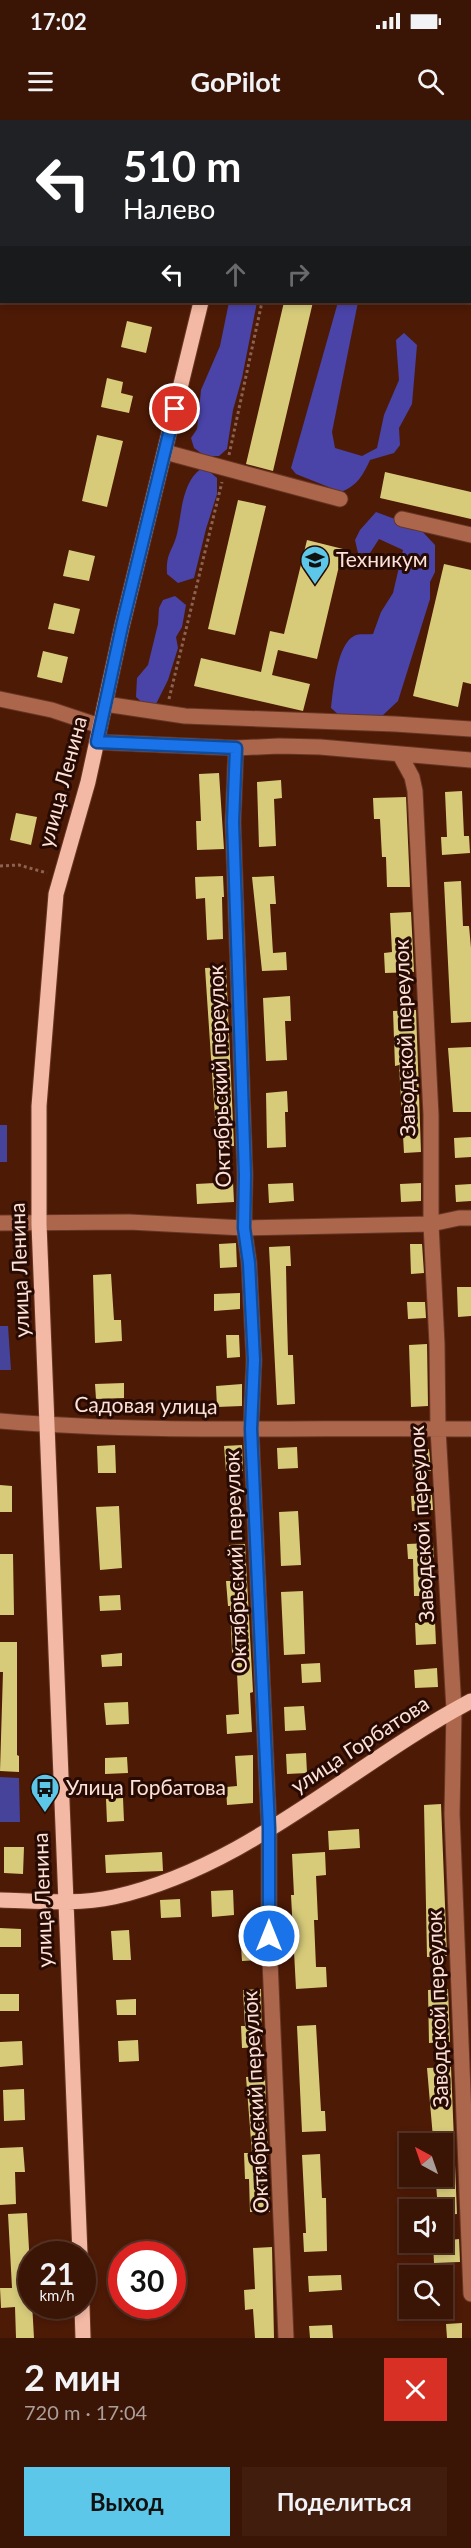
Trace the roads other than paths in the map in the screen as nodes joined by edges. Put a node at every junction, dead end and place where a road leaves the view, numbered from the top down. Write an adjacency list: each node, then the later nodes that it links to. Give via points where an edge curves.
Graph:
1 (201, 303): 2 (main road, улица Ленина)
2 (165, 452): 3 (street); 7 (main road, улица Ленина)
3 (340, 499)
4 (402, 519): 5 (street)
5 (471, 535)
6 (0, 699): 8 (street)
7 (105, 704): 8 (main road, улица Ленина); 9 (street, via 185,716)
8 (100, 726): 10 (main road, улица Ленина)
9 (471, 729)
10 (97, 742): 11 (street); 16 (main road, улица Ленина, via 60,877 51,936 39,1106)
11 (236, 748): 12 (street, via 320,747); 18 (street, Октябрьский переулок, via 233,822)
12 (400, 755): 13 (street); 17 (street, Заводской переулок, via 415,791 431,1114)
13 (471, 760)
14 (471, 1218): 17 (street)
15 (0, 1222): 16 (street)
16 (39, 1224): 18 (street, via 129,1222); 20 (main road, улица Ленина)
17 (430, 1224): 18 (street); 22 (street, Заводской переулок)
18 (244, 1228): 21 (street, Октябрьский переулок, via 254,1360)
19 (0, 1421): 20 (street, Садовая улица)
20 (47, 1425): 21 (street, Садовая улица); 28 (main road, улица Ленина)
21 (251, 1429): 22 (street, Садовая улица); 26 (street, Октябрьский переулок)
22 (438, 1429): 23 (street, Садовая улица); 25 (street, Заводской переулок)
23 (471, 1429)
24 (471, 1701): 25 (main road, улица Горбатова)
25 (454, 1710): 26 (main road, улица Горбатова); 30 (street, Заводской переулок, via 452,1814)
26 (269, 1828): 28 (main road, улица Горбатова, via 224,1855 171,1879 111,1898); 33 (street, Октябрьский переулок, via 269,1936)
27 (0, 1900): 28 (main road, улица Горбатова)
28 (64, 1902): 29 (main road, улица Ленина)
29 (79, 2241)
30 (471, 2294)
31 (82, 2319): 32 (main road)
32 (83, 2338)
33 (286, 2338)

